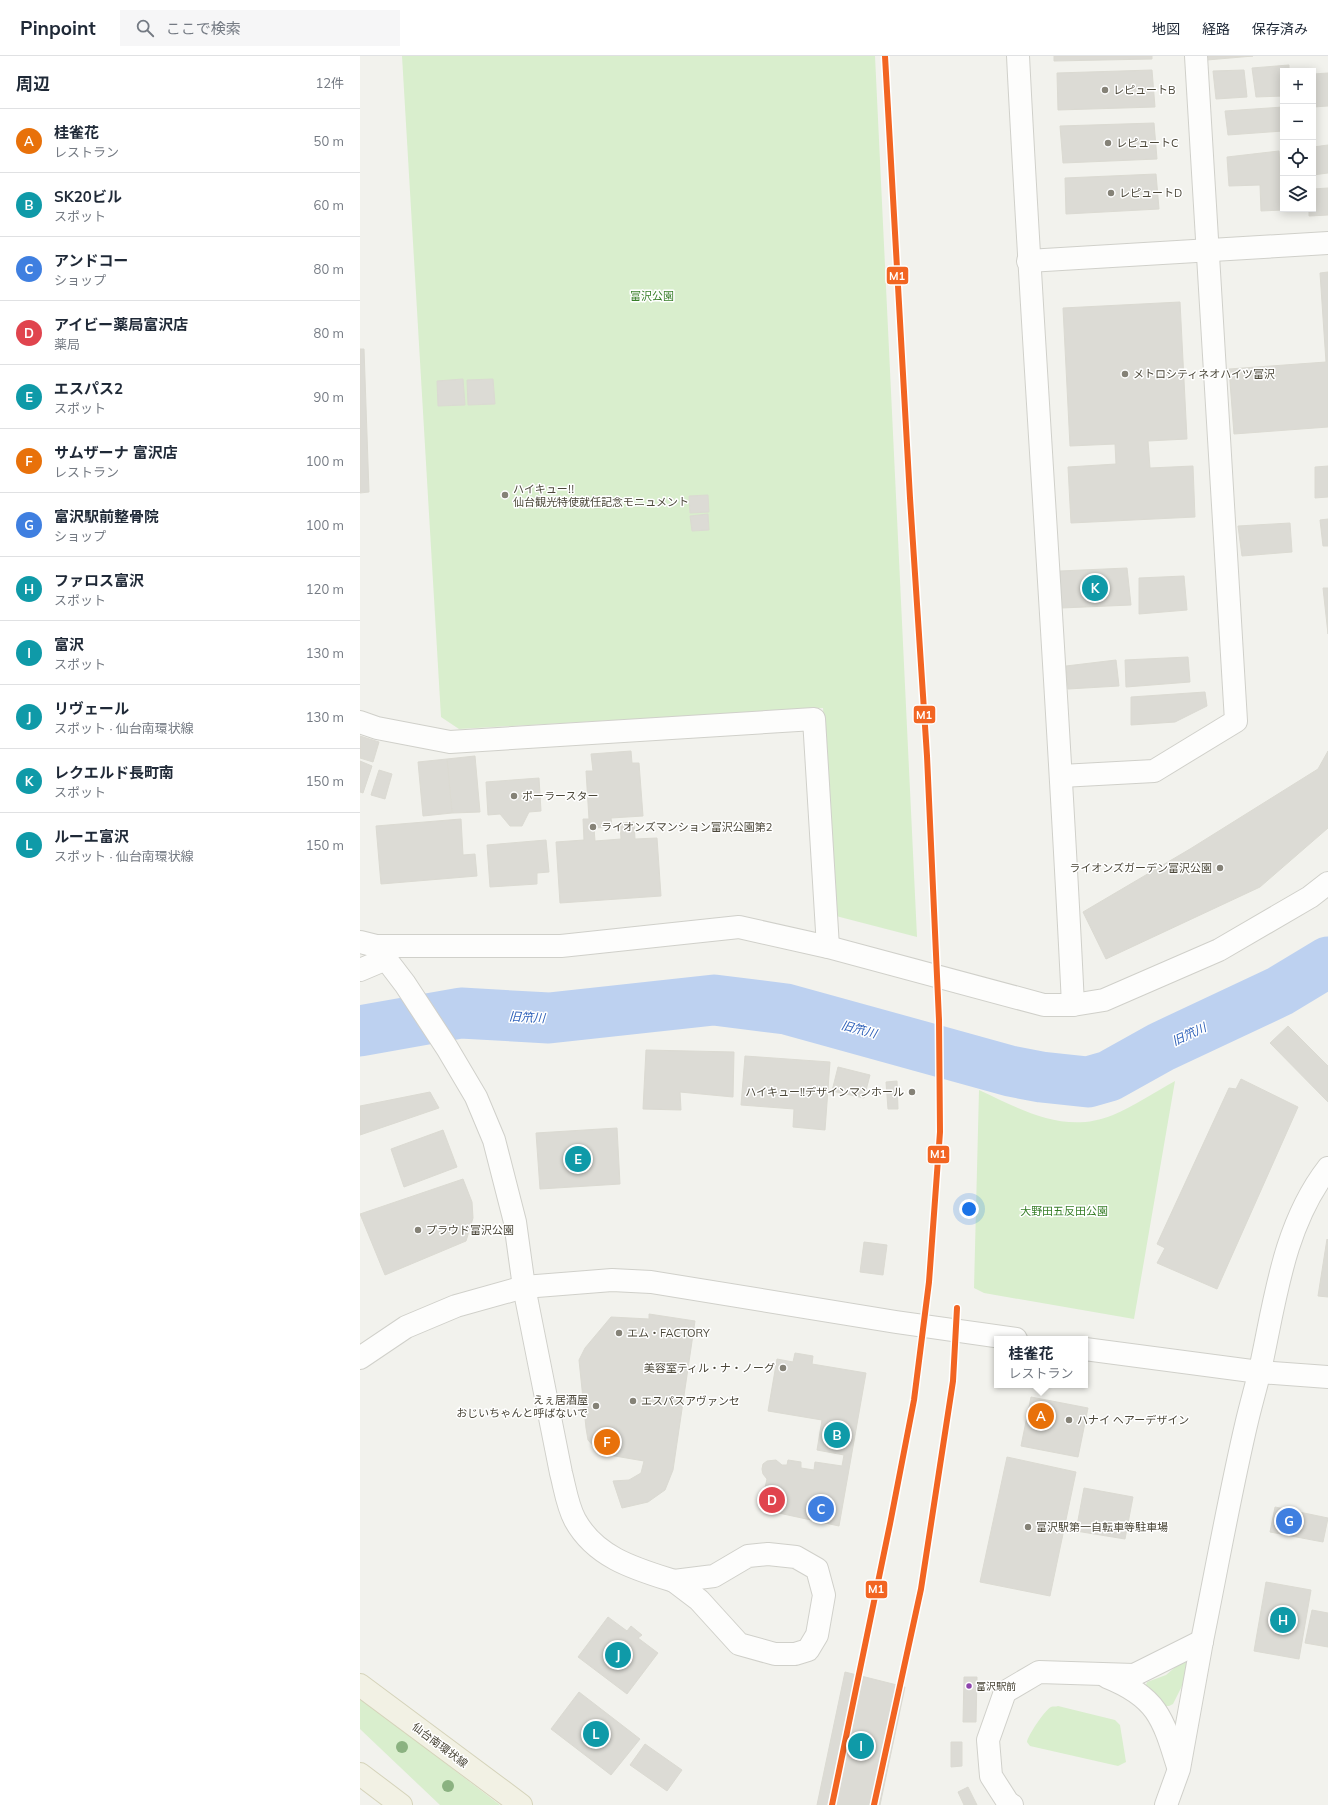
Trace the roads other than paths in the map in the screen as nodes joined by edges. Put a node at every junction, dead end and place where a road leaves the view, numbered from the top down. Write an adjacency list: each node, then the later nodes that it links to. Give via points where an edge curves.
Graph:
1 (1018, 56): 5 (street)
2 (1196, 56): 4 (street)
3 (1328, 243): 4 (street)
4 (1208, 250): 5 (street); 7 (street, via 1236,721 1154,771)
5 (1028, 261): 7 (street)
6 (360, 722): 9 (street, via 377,728 450,742 814,719)
7 (1061, 776): 12 (street)
8 (1328, 883): 12 (street, via 1310,897 1218,950 1104,1000)
9 (828, 948): 10 (street, via 739,927 561,946); 12 (street, via 1044,1005)
10 (374, 949): 11 (street); 14 (street, via 405,984 476,1097 494,1140 515,1222)
11 (360, 970)
12 (1073, 1005)
13 (1328, 1168): 18 (street, via 1317,1182 1300,1215 1280,1275)
14 (524, 1286): 15 (street, via 612,1280 651,1282); 17 (street, via 456,1306 406,1327); 20 (street, via 561,1473 575,1520 590,1540 607,1554 630,1567)
15 (995, 1336)
16 (1088, 1348): 18 (street)
17 (360, 1358)
18 (1259, 1372): 19 (street); 21 (street)
19 (1328, 1377)
20 (674, 1581): 20 (street, via 714,1576 748,1556 768,1554 796,1557 817,1569 819,1576 824,1595 817,1635 808,1650 795,1654 775,1654 738,1644 699,1600)
21 (1202, 1641): 22 (street, via 1134,1675); 24 (street)
22 (1098, 1674): 24 (street, via 1126,1685 1150,1702 1166,1727); 28 (street, via 1039,1672 1005,1692 988,1740 991,1776)
23 (360, 1685): 27 (main road, 仙台南環状線)
24 (1179, 1769): 29 (street)
25 (360, 1774): 26 (main road)
26 (401, 1805)
27 (521, 1805)
28 (1012, 1805)
29 (1166, 1805)

